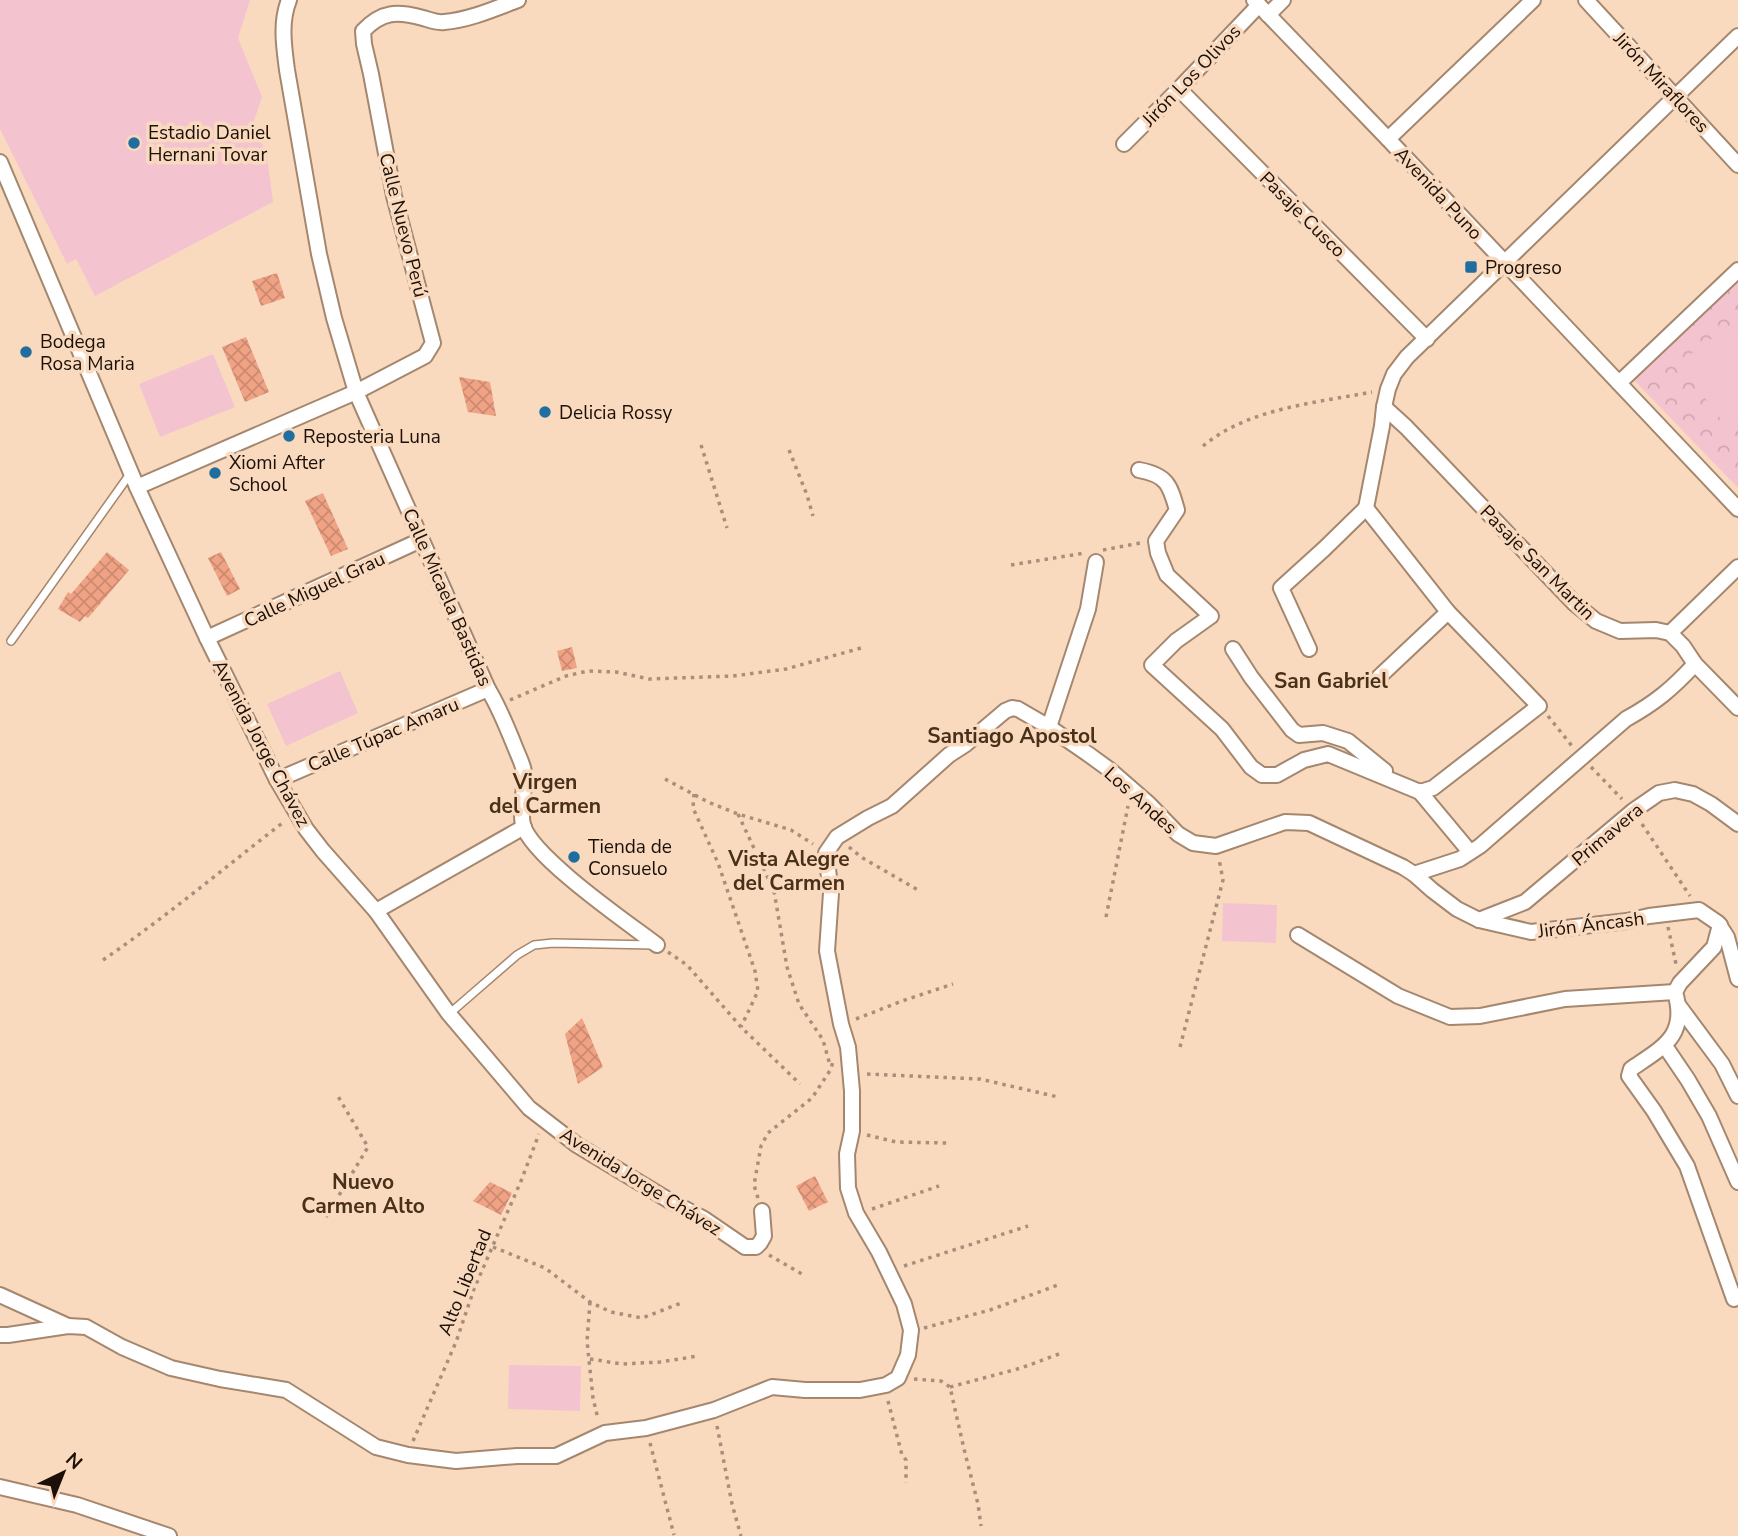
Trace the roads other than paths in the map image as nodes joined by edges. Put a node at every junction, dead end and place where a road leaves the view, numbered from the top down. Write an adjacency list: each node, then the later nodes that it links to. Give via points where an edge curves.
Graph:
1 (289, 0): 18 (street, Calle Micaela Bastidas, via 283,40 287,70 319,254)
2 (518, 0): 18 (street, Calle Nuevo Perú, via 440,23 407,13 389,14 374,19 363,31 394,196 433,343 425,356)
3 (1283, 0): 6 (street, Jirón Los Olivos)
4 (1533, 0): 10 (street)
5 (1586, 0): 9 (street, Jirón Miraflores)
6 (1260, 6): 8 (street, Jirón Los Olivos); 10 (street, Avenida Puno)
7 (1738, 36): 9 (street)
8 (1179, 89): 11 (street, Jirón Los Olivos); 16 (street, Pasaje Cusco)
9 (1675, 97): 13 (street, Jirón Miraflores); 14 (street)
10 (1388, 139): 14 (street, Avenida Puno)
11 (1124, 144)
12 (0, 162): 21 (street, Avenida Jorge Chávez)
13 (1738, 165)
14 (1503, 262): 16 (street); 17 (street, Avenida Puno)
15 (1738, 270): 17 (street)
16 (1427, 339): 19 (street, via 1394,374)
17 (1619, 383): 24 (street, Avenida Puno)
18 (356, 393): 22 (street, Calle Nuevo Perú); 25 (street, Calle Micaela Bastidas)
19 (1384, 407): 23 (street); 29 (street, Pasaje San Martin, via 1595,621 1620,631)
20 (1139, 470): 40 (street, via 1154,473 1171,488 1177,510 1156,541 1167,575 1211,615 1152,665 1222,729 1262,775 1277,775 1304,760 1328,754)
21 (131, 473): 22 (street, Avenida Jorge Chávez); 31 (lane)
22 (137, 487): 30 (street, Avenida Jorge Chávez)
23 (1366, 508): 28 (street); 33 (street, via 1281,588)
24 (1738, 509)
25 (421, 540): 30 (street, Calle Miguel Grau); 36 (street, Calle Micaela Bastidas)
26 (1096, 562): 38 (street, via 1088,609)
27 (1738, 566): 29 (street)
28 (1448, 612): 35 (street); 41 (street, via 1539,706 1433,788)
29 (1670, 633): 34 (street)
30 (207, 638): 39 (street, Avenida Jorge Chávez)
31 (11, 641)
32 (1233, 649): 40 (street, via 1298,735 1323,733 1348,741)
33 (1309, 649)
34 (1695, 664): 37 (street); 44 (street, via 1654,703 1626,719)
35 (1379, 677)
36 (488, 689): 39 (street, Calle Túpac Amaru); 43 (street, Calle Micaela Bastidas, via 524,770)
37 (1738, 708)
38 (1049, 727): 45 (street, Los Andes, via 1110,770 1193,843 1216,846 1285,822 1309,823); 60 (street, Los Andes, via 1018,709 1005,711 892,806 837,837 826,853 831,893 827,951 849,1047 852,1091 848,1188 856,1213 904,1304 911,1330 908,1355 898,1378 860,1390 772,1387 714,1410 646,1428 605,1433 556,1456 456,1461 376,1447 286,1390 171,1368 86,1327)
39 (277, 780): 46 (street, Avenida Jorge Chávez, via 323,851)
40 (1402, 786): 41 (street)
41 (1420, 792): 44 (street)
42 (1738, 824): 47 (street, Primavera, via 1693,794 1659,793 1525,902)
43 (523, 827): 46 (street); 50 (street, via 564,873)
44 (1470, 852): 45 (street)
45 (1415, 874): 47 (street, Jirón Áncash, via 1457,909)
46 (376, 911): 53 (street, Avenida Jorge Chávez)
47 (1479, 920): 48 (street, Jirón Áncash, via 1531,932 1699,910)
48 (1720, 925): 51 (street); 52 (street, via 1714,947)
49 (1298, 935): 52 (street, via 1398,996 1450,1017 1480,1016 1565,999)
50 (657, 945): 53 (lane, via 534,945)
51 (1738, 979)
52 (1678, 994): 54 (street, via 1678,1026); 55 (street)
53 (449, 1014): 57 (street, Avenida Jorge Chávez, via 529,1108 577,1145 745,1247 755,1247 764,1236)
54 (1665, 1046): 56 (street, via 1709,1116); 59 (street, via 1631,1069 1629,1076 1687,1166)
55 (1738, 1096)
56 (1738, 1182)
57 (762, 1211)
58 (0, 1295): 60 (street)
59 (1734, 1298)
60 (68, 1326): 61 (street)
61 (0, 1335)
62 (0, 1487): 63 (street, via 77,1505)
63 (169, 1536)

